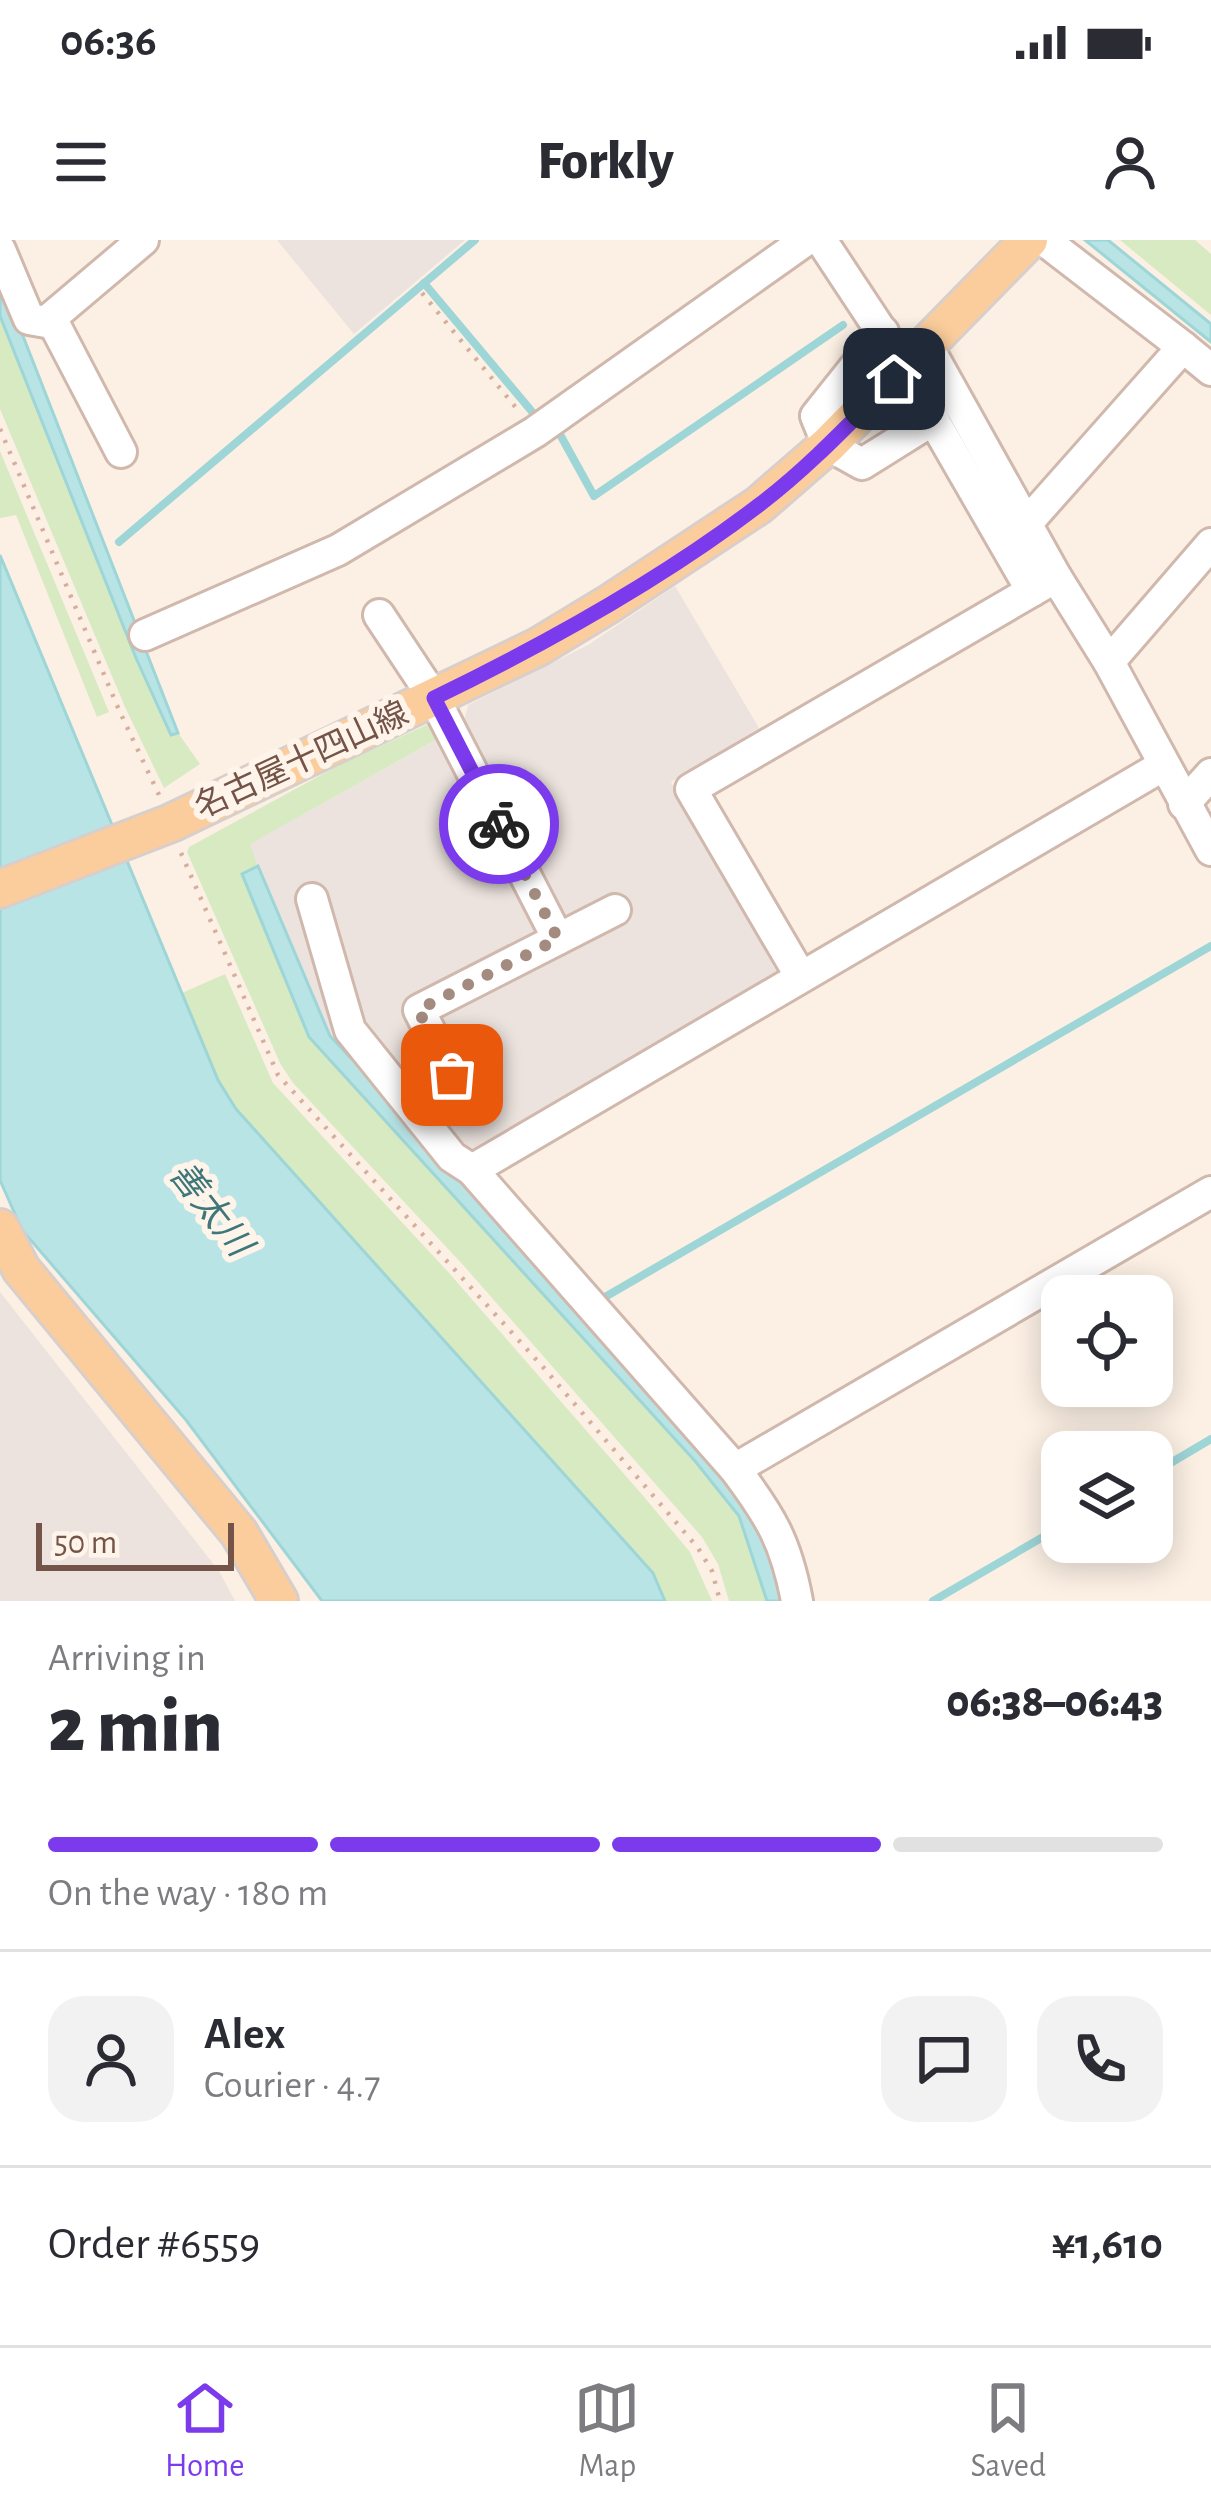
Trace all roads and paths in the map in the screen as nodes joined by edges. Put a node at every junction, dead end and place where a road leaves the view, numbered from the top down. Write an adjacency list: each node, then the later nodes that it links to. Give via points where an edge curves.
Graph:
1 (143, 240): 8 (street)
2 (806, 240): 15 (street)
3 (821, 240): 9 (street)
4 (1029, 240): 9 (main road, 名古屋十四山線)
5 (1044, 240): 10 (street)
6 (0, 250): 8 (street, via 29,319)
7 (422, 293): 15 (path)
8 (51, 318): 17 (street)
9 (901, 341): 16 (main road, 名古屋十四山線); 18 (street)
10 (1183, 347): 11 (street); 18 (street)
11 (1211, 370)
12 (916, 388): 13 (street)
13 (934, 419): 16 (street, via 862,464); 20 (street)
14 (0, 428): 28 (path)
15 (535, 432): 22 (street, via 338,550)
16 (828, 445): 24 (main road, 名古屋十四山線, via 759,505 609,604)
17 (122, 452)
18 (1026, 524): 20 (street)
19 (1211, 544): 23 (street)
20 (1044, 584): 23 (street); 34 (street, via 691,789)
21 (379, 615): 24 (street)
22 (145, 635)
23 (1109, 662): 25 (street)
24 (434, 698): 28 (main road, 名古屋十四山線); 33 (street)
25 (1164, 765): 27 (street); 34 (street)
26 (1211, 774): 27 (street)
27 (1184, 804): 29 (street)
28 (165, 826): 30 (main road, 名古屋十四山線); 41 (path, via 278,1075 698,1548)
29 (1211, 850)
30 (0, 889)
31 (312, 899): 36 (street, via 350,1030 452,1157)
32 (615, 910): 33 (street)
33 (558, 939): 35 (street, via 418,1010)
34 (801, 977): 36 (street)
35 (452, 1075)
36 (472, 1170): 39 (street)
37 (1211, 1192): 39 (street)
38 (0, 1228): 40 (main road, via 21,1269 239,1533)
39 (735, 1469): 42 (street, via 772,1519)
40 (279, 1601)
41 (720, 1601)
42 (796, 1601)

